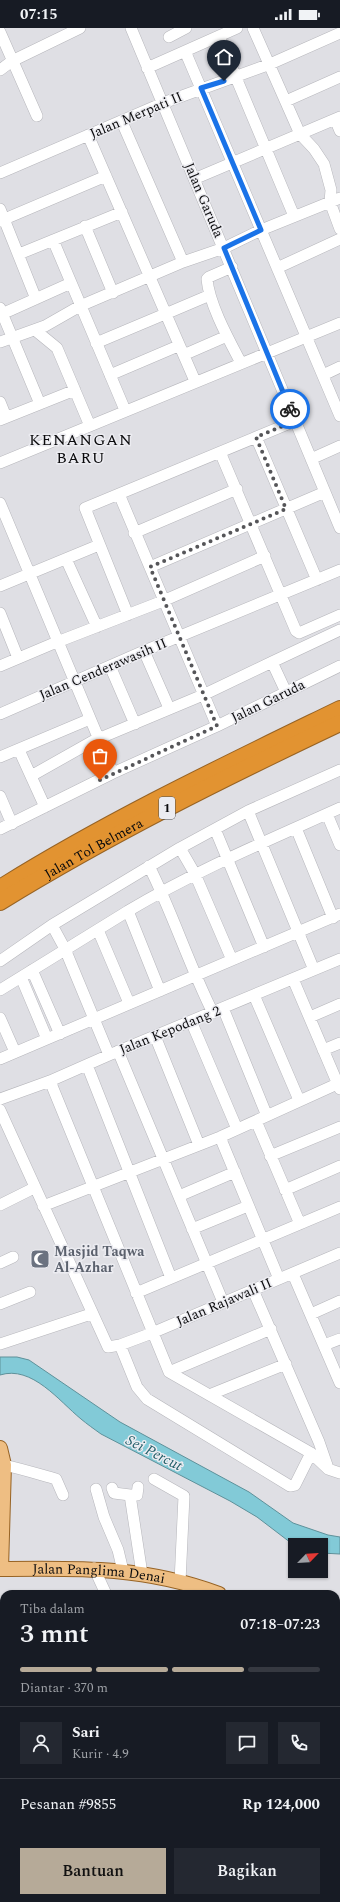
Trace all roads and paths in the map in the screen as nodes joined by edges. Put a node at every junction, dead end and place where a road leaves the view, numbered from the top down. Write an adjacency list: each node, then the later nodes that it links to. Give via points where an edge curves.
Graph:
1 (80, 28): 11 (street)
2 (131, 28): 13 (street, Jalan Garuda)
3 (186, 28): 8 (street)
4 (237, 28): 9 (street)
5 (253, 28): 12 (street)
6 (0, 32): 11 (street)
7 (340, 33): 12 (street, Jalan Merpati II)
8 (169, 37)
9 (219, 37): 10 (street); 15 (street)
10 (185, 51): 13 (street); 17 (street)
11 (12, 61): 14 (street); 20 (street)
12 (270, 64): 15 (street, Jalan Merpati II); 18 (street)
13 (147, 68): 19 (street, Jalan Garuda)
14 (0, 70)
15 (236, 77): 17 (street, Jalan Merpati II); 26 (street)
16 (340, 77): 18 (street)
17 (201, 88): 19 (street, Jalan Merpati II); 27 (street)
18 (286, 101): 24 (street)
19 (163, 103): 22 (street, Jalan Merpati II); 30 (street, Jalan Garuda)
20 (36, 116)
21 (338, 118): 23 (street); 24 (street)
22 (122, 122): 25 (street, Jalan Merpati II); 42 (street)
23 (340, 131)
24 (300, 134): 26 (street); 31 (street, via 324,164)
25 (88, 136): 28 (street, Jalan Merpati II); 29 (street)
26 (265, 150): 27 (street); 33 (street)
27 (233, 163): 30 (street); 37 (street)
28 (0, 173)
29 (106, 176): 32 (street); 34 (street)
30 (194, 179): 40 (street, Jalan Garuda)
31 (335, 200): 33 (street); 36 (street)
32 (122, 212): 35 (street); 45 (street)
33 (294, 216): 37 (street)
34 (1, 217): 41 (street)
35 (85, 226): 39 (street); 47 (street)
36 (340, 229)
37 (261, 230): 40 (street); 44 (street)
38 (340, 239): 44 (street)
39 (53, 240): 41 (street); 46 (street)
40 (224, 248): 42 (street); 43 (street, Jalan Garuda)
41 (19, 254): 49 (street)
42 (183, 262): 45 (street)
43 (232, 267): 48 (street, via 207,279); 62 (street, Jalan Garuda)
44 (277, 268): 56 (street)
45 (150, 277): 47 (street); 52 (street)
46 (71, 283): 49 (street); 50 (street)
47 (114, 293): 50 (street)
48 (210, 296): 52 (street); 55 (street)
49 (36, 299): 51 (street)
50 (80, 306): 54 (street); 59 (street)
51 (1, 311): 57 (street)
52 (167, 313): 59 (street); 60 (street)
53 (340, 323): 56 (street)
54 (35, 330): 57 (street); 68 (street, via 57,348)
55 (227, 336): 61 (street); 63 (street)
56 (306, 336): 62 (street); 66 (street)
57 (12, 337): 58 (street); 70 (street)
58 (0, 342)
59 (96, 343): 65 (street)
60 (178, 346): 65 (street); 67 (street)
61 (188, 353)
62 (267, 354): 63 (street); 74 (street, Jalan Garuda)
63 (241, 363): 67 (street)
64 (340, 367): 66 (street)
65 (110, 375): 71 (street)
66 (323, 375): 72 (street)
67 (195, 381): 71 (street)
68 (75, 390): 70 (street); 75 (street)
69 (0, 402): 73 (street)
70 (40, 404): 73 (street)
71 (125, 410): 75 (street)
72 (340, 416)
73 (3, 419)
74 (295, 421): 76 (street); 79 (street, Jalan Garuda)
75 (90, 426): 80 (street)
76 (256, 437): 78 (street); 85 (street)
77 (340, 446): 79 (street)
78 (220, 452): 81 (street); 83 (street)
79 (311, 459): 82 (street, Jalan Garuda)
80 (0, 463)
81 (237, 489): 86 (street); 88 (street)
82 (325, 492): 85 (street); 87 (street, Jalan Garuda)
83 (119, 494): 88 (street); 89 (street, via 85,508)
84 (0, 505): 94 (street)
85 (286, 509): 86 (street); 95 (street)
86 (251, 524): 90 (street); 92 (street)
87 (340, 528)
88 (134, 532): 92 (street)
89 (99, 545): 91 (street); 100 (street)
90 (265, 556): 97 (street); 98 (street)
91 (66, 559): 94 (street); 102 (street)
92 (150, 567): 98 (street)
93 (340, 570): 95 (street, Jalan Cenderawasih II)
94 (30, 573): 96 (street); 106 (street)
95 (317, 580): 97 (street, Jalan Cenderawasih II)
96 (0, 586)
97 (282, 594): 101 (street, via 298,633); 105 (street, Jalan Cenderawasih II)
98 (163, 601): 100 (street); 105 (street)
99 (0, 613): 103 (street)
100 (128, 615): 102 (street)
101 (340, 615)
102 (97, 627): 106 (street)
103 (3, 628): 108 (street)
104 (340, 630): 109 (street)
105 (178, 637): 107 (street, Jalan Cenderawasih II); 115 (street)
106 (58, 642): 108 (street); 113 (street)
107 (144, 651): 111 (street, Jalan Cenderawasih II); 116 (street)
108 (18, 658): 110 (street)
109 (272, 662): 114 (street); 115 (street)
110 (0, 666)
111 (110, 666): 113 (street, Jalan Cenderawasih II); 121 (street)
112 (340, 666): 114 (street, Jalan Garuda)
113 (75, 681): 118 (street, Jalan Cenderawasih II); 119 (street)
114 (286, 692): 122 (street, Jalan Garuda)
115 (203, 695): 116 (street); 122 (street)
116 (169, 708): 121 (street)
117 (340, 709): 144 (highway, Jalan Tol Belmera / 1, via 114,822)
118 (0, 714)
119 (90, 719): 123 (street); 124 (street)
120 (340, 723): 146 (highway, Jalan Tol Belmera / 1, via 214,783)
121 (135, 724): 123 (street)
122 (217, 726): 127 (street, Jalan Garuda)
123 (99, 740): 127 (street); 128 (street)
124 (19, 750): 125 (street); 128 (street)
125 (0, 757)
126 (340, 770): 132 (street)
127 (113, 773): 130 (street, Jalan Garuda)
128 (31, 776): 130 (street)
129 (0, 796): 134 (street)
130 (46, 807): 134 (street, Jalan Garuda)
131 (340, 808): 133 (street)
132 (248, 811): 137 (street); 138 (street)
133 (327, 814): 135 (street); 139 (street)
134 (12, 824): 136 (street, Jalan Garuda)
135 (296, 828): 138 (street); 148 (street)
136 (0, 829)
137 (215, 829): 140 (street); 141 (street)
138 (261, 844): 141 (street); 151 (street)
139 (340, 845)
140 (180, 848): 142 (street); 143 (street)
141 (227, 860): 143 (street); 152 (street)
142 (148, 866): 145 (street); 149 (street)
143 (195, 874): 145 (street); 155 (street)
144 (0, 888)
145 (161, 891): 147 (street); 159 (street)
146 (0, 902)
147 (128, 911): 150 (street); 163 (street)
148 (337, 916): 151 (street)
149 (52, 925): 153 (street); 156 (street)
150 (98, 930): 153 (street); 165 (street)
151 (299, 932): 152 (street); 158 (street)
152 (264, 947): 155 (street)
153 (65, 949): 157 (street); 169 (street)
154 (340, 959): 158 (street, Jalan Kepodang 2)
155 (232, 960): 159 (street)
156 (0, 962)
157 (32, 970): 160 (street); 172 (street)
158 (314, 970): 161 (street, Jalan Kepodang 2)
159 (195, 976): 163 (street); 167 (street)
160 (21, 977): 162 (street); 174 (street)
161 (294, 979): 164 (street, Jalan Kepodang 2); 170 (street)
162 (0, 990)
163 (160, 990): 165 (street)
164 (254, 995): 167 (street, Jalan Kepodang 2); 184 (street)
165 (129, 1003): 169 (street)
166 (340, 1004): 170 (street)
167 (218, 1010): 171 (street, Jalan Kepodang 2); 186 (street)
168 (0, 1018): 177 (street)
169 (94, 1018): 172 (street); 178 (street)
170 (310, 1018): 176 (street)
171 (191, 1021): 173 (street, Jalan Kepodang 2); 189 (street)
172 (60, 1034): 174 (street)
173 (155, 1036): 178 (street, Jalan Kepodang 2); 191 (street)
174 (47, 1039): 177 (street)
175 (340, 1043): 176 (street)
176 (323, 1050): 182 (street)
177 (15, 1052): 179 (street)
178 (113, 1053): 180 (street, Jalan Kepodang 2); 193 (street)
179 (0, 1059)
180 (87, 1065): 181 (street, Jalan Kepodang 2); 196 (street)
181 (50, 1082): 183 (street, Jalan Kepodang 2); 197 (street)
182 (339, 1087): 184 (street)
183 (0, 1099)
184 (300, 1100): 186 (street)
185 (0, 1110): 198 (street)
186 (267, 1116): 187 (street)
187 (256, 1121): 189 (street); 192 (street)
188 (340, 1127): 192 (street)
189 (237, 1129): 190 (street)
190 (220, 1137): 191 (street); 195 (street)
191 (198, 1145): 193 (street)
192 (270, 1156): 199 (street)
193 (164, 1159): 196 (street); 200 (street)
194 (340, 1166): 199 (street)
195 (235, 1172): 200 (street); 203 (street)
196 (130, 1173): 197 (street); 213 (street)
197 (92, 1186): 202 (street); 217 (street)
198 (34, 1188): 201 (street); 202 (street)
199 (285, 1190): 205 (street)
200 (179, 1196): 206 (street)
201 (0, 1205)
202 (42, 1206): 221 (street)
203 (248, 1206): 206 (street); 207 (street)
204 (340, 1207): 205 (street)
205 (300, 1224): 207 (street)
206 (192, 1230): 211 (street)
207 (262, 1240): 211 (street); 214 (street)
208 (340, 1253): 212 (street, Jalan Rajawali II)
209 (13, 1257): 210 (street)
210 (0, 1263)
211 (206, 1263): 213 (street); 219 (street)
212 (293, 1274): 214 (street, Jalan Rajawali II); 222 (street)
213 (171, 1278): 217 (street)
214 (279, 1279): 215 (street, Jalan Rajawali II)
215 (253, 1290): 219 (street, Jalan Rajawali II); 223 (street)
216 (30, 1292): 220 (street)
217 (136, 1293): 224 (street)
218 (340, 1301): 222 (street)
219 (223, 1302): 224 (street, Jalan Rajawali II)
220 (0, 1304)
221 (91, 1314): 226 (street); 227 (street, Jalan Rajawali II, via 108,1347)
222 (311, 1314): 228 (street)
223 (271, 1329): 229 (street); 230 (street)
224 (152, 1332): 227 (street, Jalan Rajawali II); 230 (street)
225 (340, 1339): 228 (street)
226 (0, 1344)
227 (120, 1345): 234 (street, via 137,1387 146,1399 290,1486 295,1485)
228 (324, 1346): 231 (street)
229 (286, 1364): 232 (street); 236 (street)
230 (169, 1372): 232 (street)
231 (340, 1384)
232 (209, 1395): 234 (street)
233 (0, 1448): 235 (main road)
234 (311, 1453): 236 (street)
235 (4, 1465): 241 (street, via 56,1479); 243 (main road)
236 (328, 1469): 237 (street)
237 (340, 1474)
238 (154, 1479): 246 (street, via 184,1496)
239 (112, 1488): 245 (street, via 114,1493 134,1491)
240 (96, 1489): 244 (street)
241 (63, 1495)
242 (94, 1568): 243 (main road, Jalan Panglima Denai); 244 (main road, Jalan Panglima Denai); 247 (street)
243 (0, 1569)
244 (123, 1571): 245 (main road, Jalan Panglima Denai)
245 (142, 1574): 246 (main road, Jalan Panglima Denai)
246 (180, 1582): 248 (main road, Jalan Panglima Denai)
247 (104, 1590)
248 (206, 1590)

